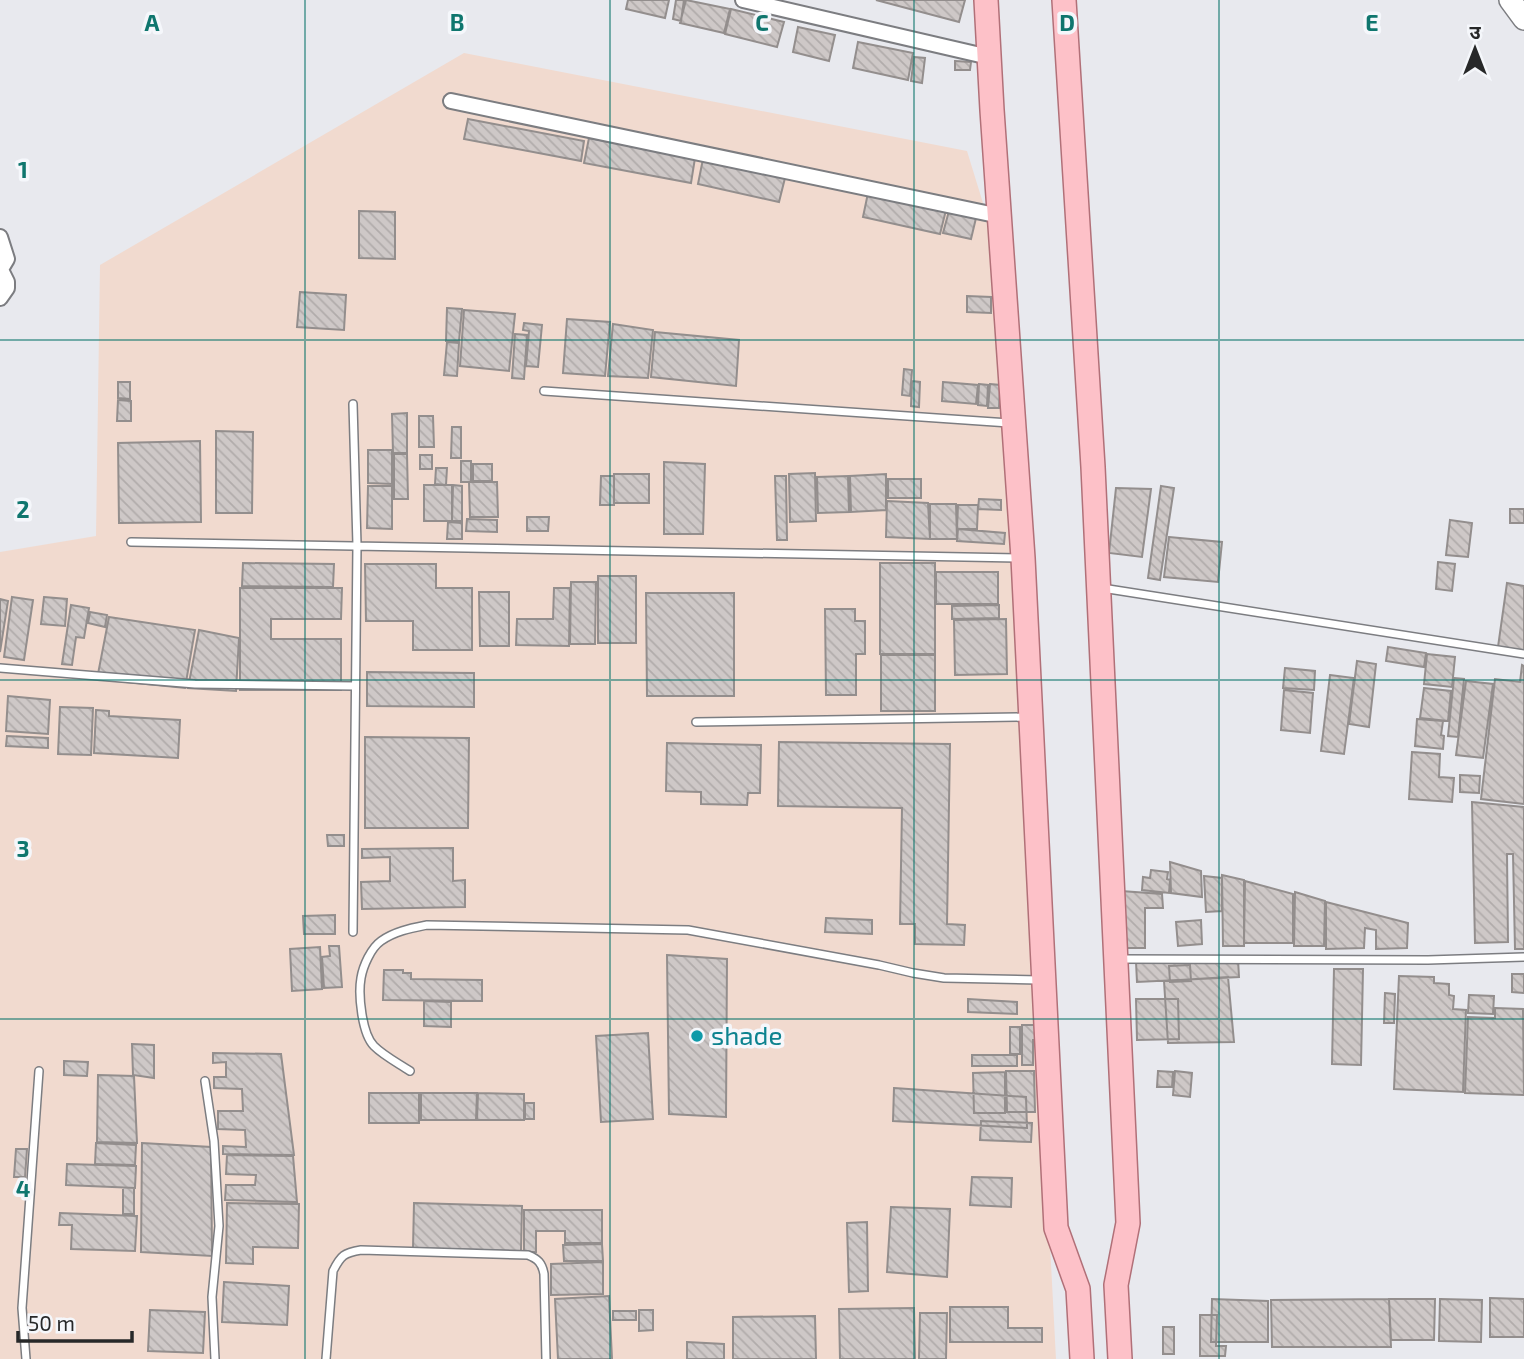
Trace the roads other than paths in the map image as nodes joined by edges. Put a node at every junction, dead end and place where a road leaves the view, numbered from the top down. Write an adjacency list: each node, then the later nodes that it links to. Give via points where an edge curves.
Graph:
1 (743, 0): 6 (street)
2 (986, 0): 6 (main road)
3 (1064, 0): 18 (main road)
4 (1510, 0): 5 (street)
5 (1524, 19)
6 (989, 57): 8 (main road)
7 (450, 101): 8 (street)
8 (1000, 216): 14 (main road)
9 (0, 237): 10 (street, via 7,259)
10 (1, 268): 11 (street, via 7,288)
11 (0, 298)
12 (544, 391): 14 (lane)
13 (353, 404): 16 (lane)
14 (1014, 423): 17 (main road)
15 (131, 542): 16 (lane)
16 (357, 545): 17 (lane); 21 (lane)
17 (1023, 558): 22 (main road)
18 (1098, 588): 19 (lane); 26 (main road)
19 (1524, 654)
20 (0, 668): 21 (lane, via 195,684)
21 (355, 686): 24 (lane)
22 (1030, 717): 23 (lane); 27 (main road)
23 (696, 722)
24 (353, 932)
25 (1524, 957): 26 (lane)
26 (1117, 959): 36 (main road, via 1128,1223 1116,1285)
27 (1043, 980): 29 (lane, via 944,978 688,930 427,925 380,942 361,979 364,1024 373,1045); 35 (main road, via 1056,1228 1078,1289)
28 (39, 1071): 31 (lane, via 22,1308)
29 (410, 1072)
30 (205, 1081): 32 (lane, via 219,1226 212,1297)
31 (26, 1359)
32 (215, 1359)
33 (326, 1359): 34 (lane, via 333,1271 346,1253 361,1250 537,1258 544,1274)
34 (547, 1359)
35 (1082, 1359)
36 (1120, 1359)

